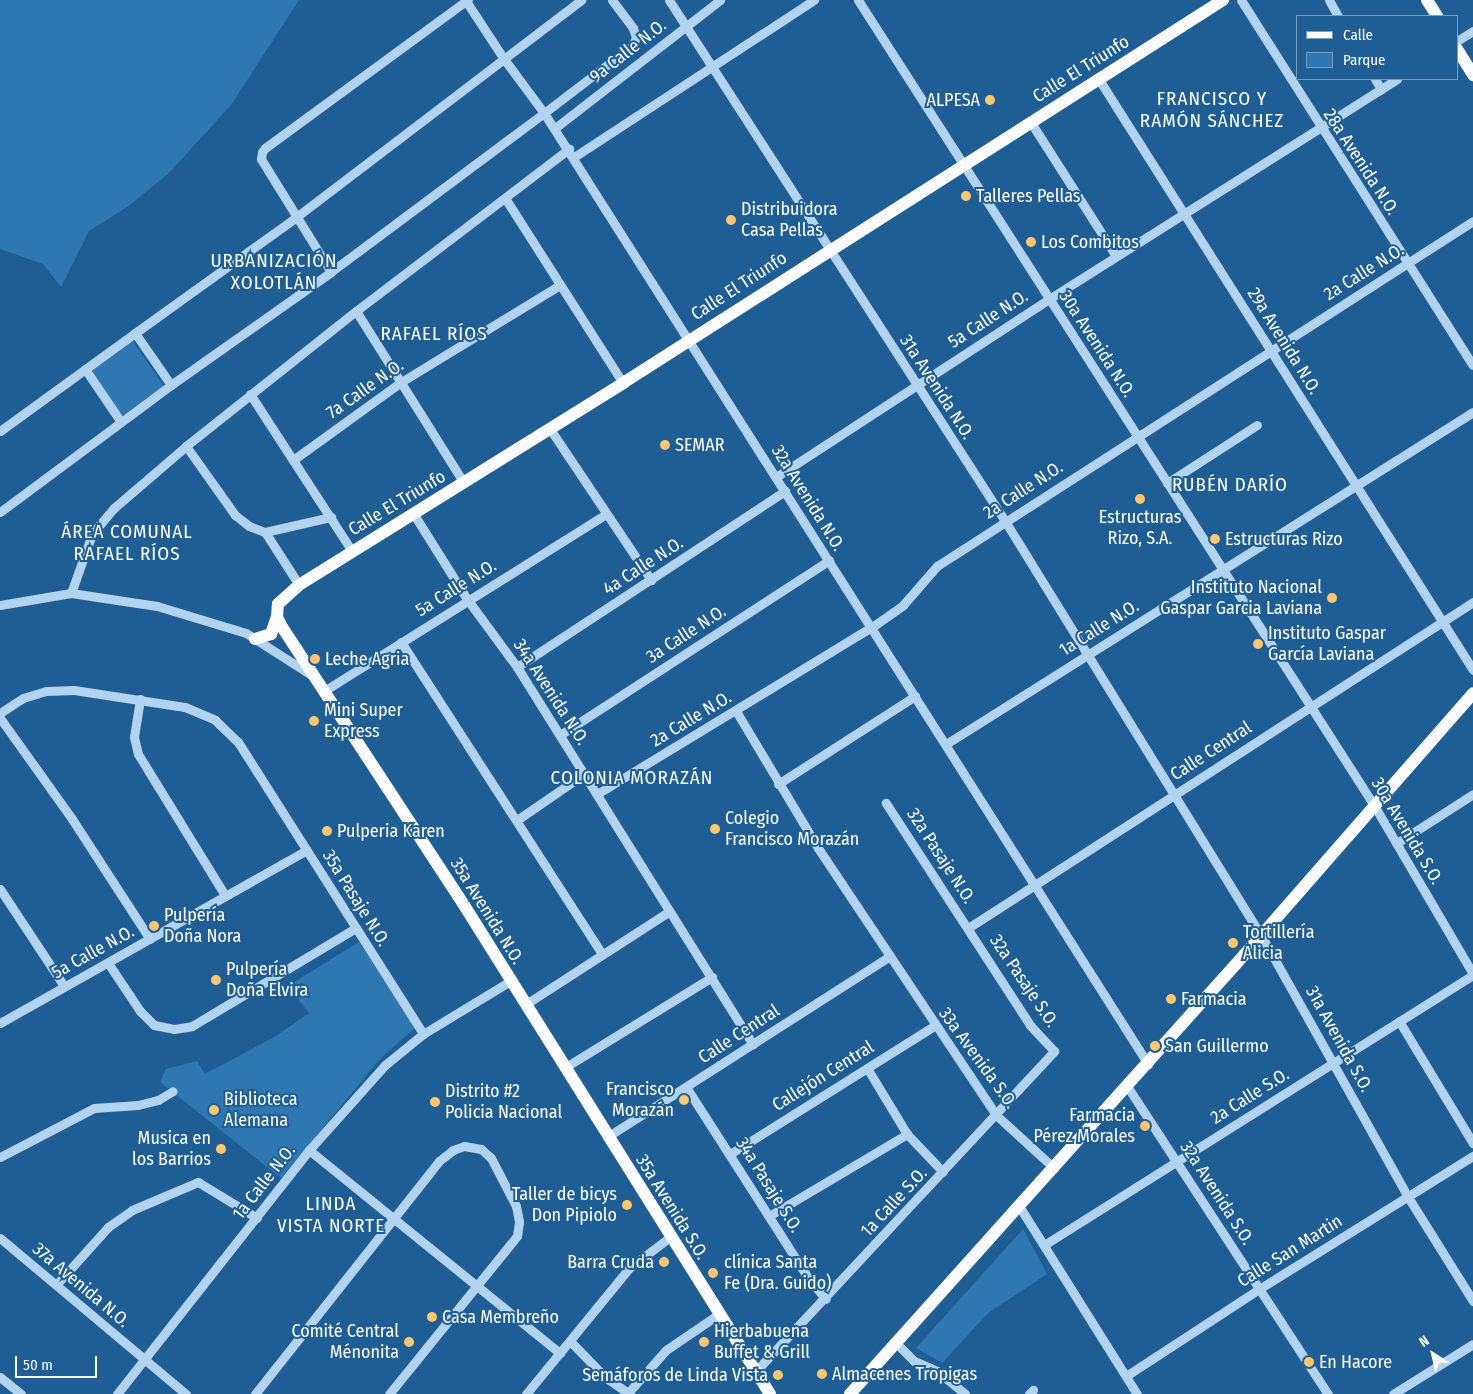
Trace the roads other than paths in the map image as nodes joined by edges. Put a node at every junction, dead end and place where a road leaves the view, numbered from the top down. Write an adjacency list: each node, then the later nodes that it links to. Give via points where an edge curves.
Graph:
1 (467, 0): 18 (street, 32a Avenida N.O.); 34 (street, via 265,148 261,159)
2 (581, 0): 18 (street)
3 (612, 0): 25 (street, via 633,28 636,36 633,45)
4 (670, 0): 14 (street, 31a Avenida N.O.)
5 (720, 0): 14 (street, 9a Calle N.O.)
6 (814, 0): 19 (street)
7 (858, 0): 31 (street, 30a Avenida N.O.)
8 (1223, 0): 21 (main road, Calle El Triunfo)
9 (1241, 0): 28 (street, 28a Avenida N.O.)
10 (1329, 0): 12 (street)
11 (1427, 0): 13 (main road)
12 (1337, 15)
13 (1436, 15)
14 (686, 27): 19 (street, 31a Avenida N.O.); 27 (street, 9a Calle N.O.)
15 (1473, 31): 16 (street)
16 (1458, 41)
17 (1458, 51): 20 (main road)
18 (504, 59): 25 (street, 32a Avenida N.O.); 34 (street)
19 (711, 66): 30 (street); 36 (street, 31a Avenida N.O.)
20 (1473, 75)
21 (1098, 78): 26 (main road, Calle El Triunfo); 33 (street, 29a Avenida N.O.)
22 (1376, 80): 24 (street)
23 (1396, 80): 24 (street, 5a Calle N.O.)
24 (1381, 89): 28 (street, 5a Calle N.O.)
25 (544, 113): 27 (street, 32a Avenida N.O.); 39 (street)
26 (1030, 121): 31 (main road, Calle El Triunfo); 37 (street)
27 (555, 128): 29 (street, 32a Avenida N.O.)
28 (1319, 128): 33 (street, 5a Calle N.O.); 38 (street, 28a Avenida N.O.)
29 (569, 149): 30 (street, 32a Avenida N.O.); 32 (street)
30 (574, 157): 44 (street, 32a Avenida N.O.)
31 (964, 164): 36 (main road, Calle El Triunfo); 41 (street, 30a Avenida N.O.)
32 (505, 198): 40 (street); 42 (street)
33 (1184, 213): 37 (street, 5a Calle N.O.); 45 (street, 29a Avenida N.O.)
34 (295, 218): 39 (street); 43 (street)
35 (1473, 221): 38 (street, 2a Calle N.O.)
36 (828, 250): 44 (main road, Calle El Triunfo); 51 (street, 31a Avenida N.O.)
37 (1116, 256): 41 (street, 5a Calle N.O.)
38 (1408, 264): 45 (street, 2a Calle N.O.); 46 (street, 28a Avenida N.O.)
39 (331, 272): 50 (street)
40 (560, 285): 48 (street, 7a Calle N.O.); 49 (street)
41 (1049, 299): 51 (street, 5a Calle N.O.); 58 (street, 30a Avenida N.O.)
42 (356, 311): 48 (street); 52 (street)
43 (135, 333): 47 (street); 50 (street)
44 (689, 340): 49 (main road, Calle El Triunfo); 61 (street, 32a Avenida N.O.)
45 (1270, 350): 58 (street, 2a Calle N.O.); 64 (street, 29a Avenida N.O.)
46 (1473, 365)
47 (85, 369): 54 (street); 57 (street)
48 (401, 382): 60 (street, 7a Calle N.O.); 63 (street)
49 (623, 383): 56 (main road, Calle El Triunfo)
50 (171, 384): 54 (street)
51 (917, 385): 61 (street, 5a Calle N.O.); 70 (street, 31a Avenida N.O.)
52 (250, 394): 59 (street); 60 (street)
53 (1473, 412): 64 (street, 1a Calle N.O.)
54 (121, 422): 66 (street)
55 (1257, 425): 62 (street)
56 (550, 429): 63 (main road, Calle El Triunfo); 68 (street)
57 (0, 432)
58 (1137, 436): 62 (street, 30a Avenida N.O.); 70 (street, 2a Calle N.O.)
59 (186, 446): 71 (street, via 234,514 249,526); 77 (street, via 100,522 86,547)
60 (293, 460): 69 (street)
61 (776, 477): 65 (street, 32a Avenida N.O.)
62 (1167, 482): 74 (street, 30a Avenida N.O.)
63 (464, 483): 67 (main road, Calle El Triunfo)
64 (1356, 485): 74 (street, 1a Calle N.O.); 82 (street, 29a Avenida N.O.)
65 (785, 491): 73 (street, 32a Avenida N.O.); 75 (street, 4a Calle N.O.)
66 (1, 510)
67 (412, 513): 72 (main road, Calle El Triunfo); 78 (street, 34a Avenida N.O.)
68 (606, 514): 75 (street); 78 (street, 5a Calle N.O.)
69 (331, 517): 71 (street); 72 (street)
70 (1005, 521): 83 (street, 2a Calle N.O., via 937,566 903,605); 86 (street, 31a Avenida N.O.)
71 (265, 532): 76 (street)
72 (352, 551): 76 (main road, Calle El Triunfo)
73 (829, 560): 83 (street, 32a Avenida N.O.); 98 (street, 3a Calle N.O.)
74 (1222, 570): 86 (street, 1a Calle N.O.); 94 (street, 30a Avenida N.O.)
75 (651, 580): 87 (street, 4a Calle N.O.)
76 (299, 585): 81 (main road, Calle El Triunfo)
77 (71, 593): 80 (street); 84 (street, via 157,606 246,633)
78 (468, 599): 85 (street, 5a Calle N.O.); 87 (street, 34a Avenida N.O.)
79 (1473, 602): 82 (street, Calle Central)
80 (0, 605)
81 (277, 610): 84 (main road, Calle El Triunfo, via 272,634); 89 (main road, 35a Avenida N.O.)
82 (1442, 621): 88 (street, 29a Avenida N.O.); 94 (street, Calle Central)
83 (872, 627): 91 (street, 32a Avenida N.O.); 95 (street, 2a Calle N.O.)
84 (254, 639): 89 (street)
85 (402, 642): 90 (street, 5a Calle N.O.); 107 (street)
86 (1088, 655): 99 (street, 1a Calle N.O.); 103 (street, 31a Avenida N.O.)
87 (517, 667): 98 (street, 34a Avenida N.O.)
88 (1473, 670)
89 (316, 677): 90 (main road, 35a Avenida N.O.)
90 (324, 691): 123 (main road, 35a Avenida N.O.)
91 (915, 696): 99 (street, 32a Avenida N.O.); 101 (street)
92 (140, 698): 96 (street, 35a Pasaje N.O., via 74,690 46,691 23,698); 109 (street, 35a Pasaje N.O., via 185,707 215,720 238,742); 112 (street, via 134,737 138,754)
93 (1470, 698): 106 (main road)
94 (1310, 706): 103 (street, Calle Central); 106 (street, 30a Avenida S.O.)
95 (736, 711): 101 (street, 33a Avenida S.O.); 102 (street, 2a Calle N.O.)
96 (0, 713)
97 (0, 718): 117 (street, via 72,819)
98 (560, 735): 100 (street, 34a Avenida N.O.)
99 (946, 744): 110 (street, 32a Avenida N.O.)
100 (584, 774): 102 (street, 34a Avenida N.O.); 107 (street)
101 (778, 784): 119 (street, 33a Avenida S.O.)
102 (597, 794): 113 (street, 34a Avenida N.O.)
103 (1174, 794): 110 (street, Calle Central); 116 (street, 31a Avenida S.O.)
104 (1473, 794): 108 (street)
105 (886, 803): 115 (street, 32a Pasaje N.O.)
106 (1375, 807): 108 (street, 30a Avenida S.O.); 116 (main road)
107 (517, 820): 118 (street)
108 (1397, 843): 121 (street, 30a Avenida S.O.)
109 (306, 850): 112 (street, 5a Calle N.O.); 114 (street, 35a Pasaje N.O.)
110 (1035, 884): 115 (street, Calle Central); 133 (street)
111 (0, 889): 124 (street)
112 (224, 894): 117 (street, 5a Calle N.O.)
113 (670, 911): 118 (street); 122 (street, 34a Avenida N.O.)
114 (356, 928): 120 (street, via 192,1026 174,1029 154,1025 140,1011); 129 (street, 35a Pasaje N.O.)
115 (968, 928): 131 (street, 32a Pasaje S.O., via 1030,1026)
116 (1261, 935): 132 (street, 31a Avenida S.O.); 133 (main road)
117 (150, 939): 120 (street, 5a Calle N.O.)
118 (602, 954): 125 (street)
119 (888, 956): 128 (street, 33a Avenida S.O.); 130 (street, Calle Central)
120 (108, 963): 124 (street, 5a Calle N.O.)
121 (1473, 974): 126 (street, 2a Calle S.O.)
122 (712, 977): 130 (street, 34a Avenida N.O.); 134 (street)
123 (510, 981): 125 (main road, 35a Avenida N.O.); 129 (street, 1a Calle N.O.)
124 (64, 986): 127 (street, 5a Calle N.O.)
125 (526, 1004): 134 (main road, 35a Avenida N.O.)
126 (1399, 1021): 132 (street, 2a Calle S.O.); 142 (street)
127 (0, 1024)
128 (934, 1026): 135 (street, Callejón Central); 139 (street, 33a Avenida S.O.)
129 (423, 1034): 143 (street, 1a Calle N.O., via 385,1065)
130 (753, 1044): 137 (street, Calle Central)
131 (1054, 1051): 139 (street, 1a Calle S.O.)
132 (1334, 1062): 147 (street, 2a Calle S.O.); 150 (street, 31a Avenida S.O.)
133 (1148, 1064): 136 (main road)
134 (564, 1068): 141 (main road, 35a Avenida N.O.)
135 (867, 1068): 140 (street); 144 (street, Callejón Central)
136 (1128, 1086): 147 (street, 32a Avenida S.O.); 148 (main road)
137 (686, 1087): 141 (street, Calle Central); 144 (street, 34a Pasaje S.O.)
138 (173, 1091): 146 (street, via 158,1100 94,1108)
139 (996, 1115): 148 (street, 33a Avenida S.O.); 149 (street, 1a Calle S.O.)
140 (907, 1134): 149 (street); 152 (street)
141 (607, 1136): 155 (main road, 35a Avenida S.O.)
142 (1473, 1143)
143 (309, 1150): 153 (street, 1a Calle N.O.); 154 (street)
144 (730, 1154): 152 (street, 34a Pasaje S.O.)
145 (1473, 1156): 150 (street, Calle San Martin)
146 (0, 1157)
147 (1177, 1160): 157 (street, 2a Calle S.O.); 160 (street, 32a Avenida S.O.)
148 (1054, 1168): 151 (main road)
149 (943, 1172): 161 (street, 1a Calle S.O.)
150 (1408, 1197): 160 (street, Calle San Martin); 162 (street, 31a Avenida S.O.)
151 (1019, 1206): 157 (street); 165 (main road)
152 (769, 1216): 161 (street, 34a Pasaje S.O., via 809,1279)
153 (256, 1218): 158 (street, via 198,1182 132,1210 108,1227); 168 (street, 1a Calle N.O.)
154 (393, 1220): 159 (street); 159 (street, via 439,1161 452,1150 464,1146 481,1149 496,1166 516,1206 519,1222 517,1236); 175 (street)
155 (670, 1236): 163 (main road, 35a Avenida S.O.); 164 (street, via 629,1268)
156 (0, 1238): 158 (street, 37a Avenida N.O.)
157 (1044, 1245): 170 (street)
158 (56, 1285): 168 (street, 37a Avenida N.O.)
159 (476, 1287): 167 (street); 176 (street)
160 (1259, 1289): 170 (street, Calle San Martin); 183 (street, 32a Avenida S.O.)
161 (826, 1299): 169 (street, 1a Calle S.O.)
162 (1473, 1301)
163 (719, 1314): 164 (street, via 666,1350 628,1393 605,1377); 169 (main road, 35a Avenida S.O.)
164 (570, 1341): 167 (street)
165 (896, 1343): 180 (main road); 181 (street, via 914,1361 937,1371)
166 (1473, 1344): 184 (street)
167 (560, 1353): 177 (street)
168 (146, 1360): 173 (street, 1a Calle N.O.); 174 (street, 37a Avenida N.O.)
169 (755, 1372): 178 (main road); 179 (main road)
170 (1126, 1376): 182 (street)
171 (0, 1377): 172 (street)
172 (21, 1394)
173 (117, 1394)
174 (186, 1394)
175 (255, 1394)
176 (390, 1394)
177 (526, 1394)
178 (763, 1394)
179 (770, 1394)
180 (850, 1394)
181 (965, 1394)
182 (1137, 1394)
183 (1328, 1394)
184 (1392, 1394)

